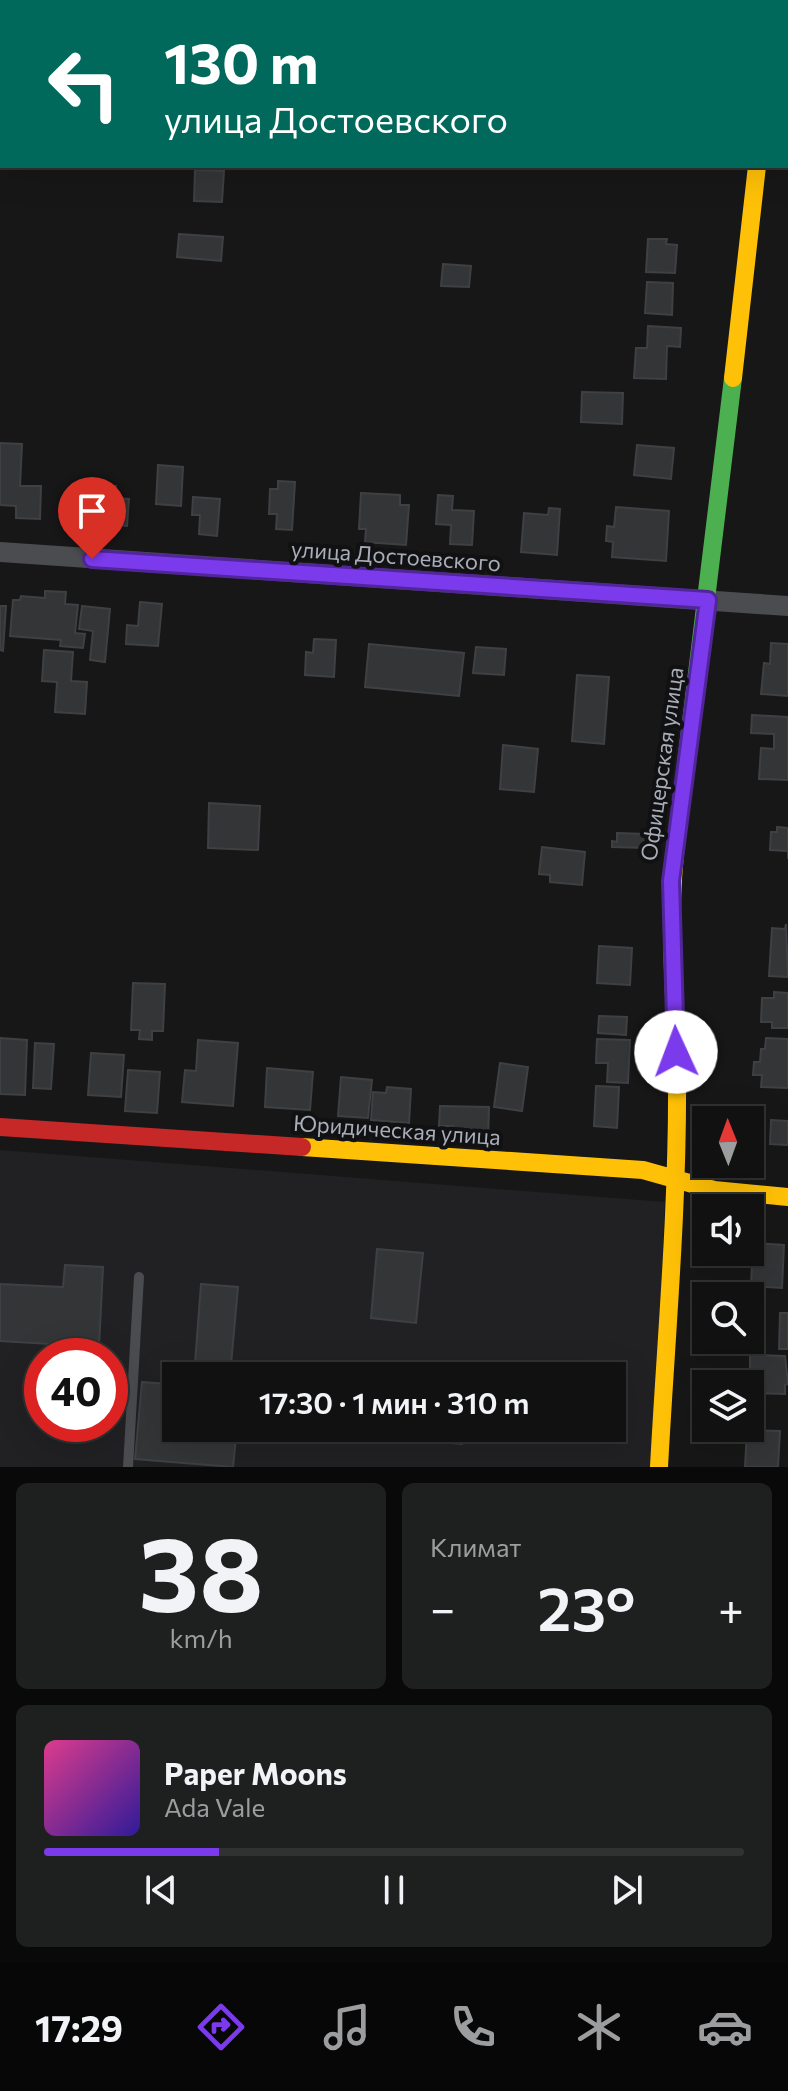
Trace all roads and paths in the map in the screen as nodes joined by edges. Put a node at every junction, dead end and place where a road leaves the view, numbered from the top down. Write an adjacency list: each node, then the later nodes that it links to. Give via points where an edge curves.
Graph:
1 (757, 168): 3 (street, Офицерская улица)
2 (0, 552): 3 (street, улица Достоевского)
3 (708, 600): 4 (street, улица Достоевского); 6 (street, Офицерская улица, via 671,881)
4 (788, 606)
5 (0, 1127): 6 (street, Юридическая улица, via 643,1170)
6 (675, 1184): 7 (street, Юридическая улица); 10 (street, Офицерская улица)
7 (788, 1197)
8 (139, 1277): 9 (lane)
9 (128, 1467)
10 (659, 1467)

